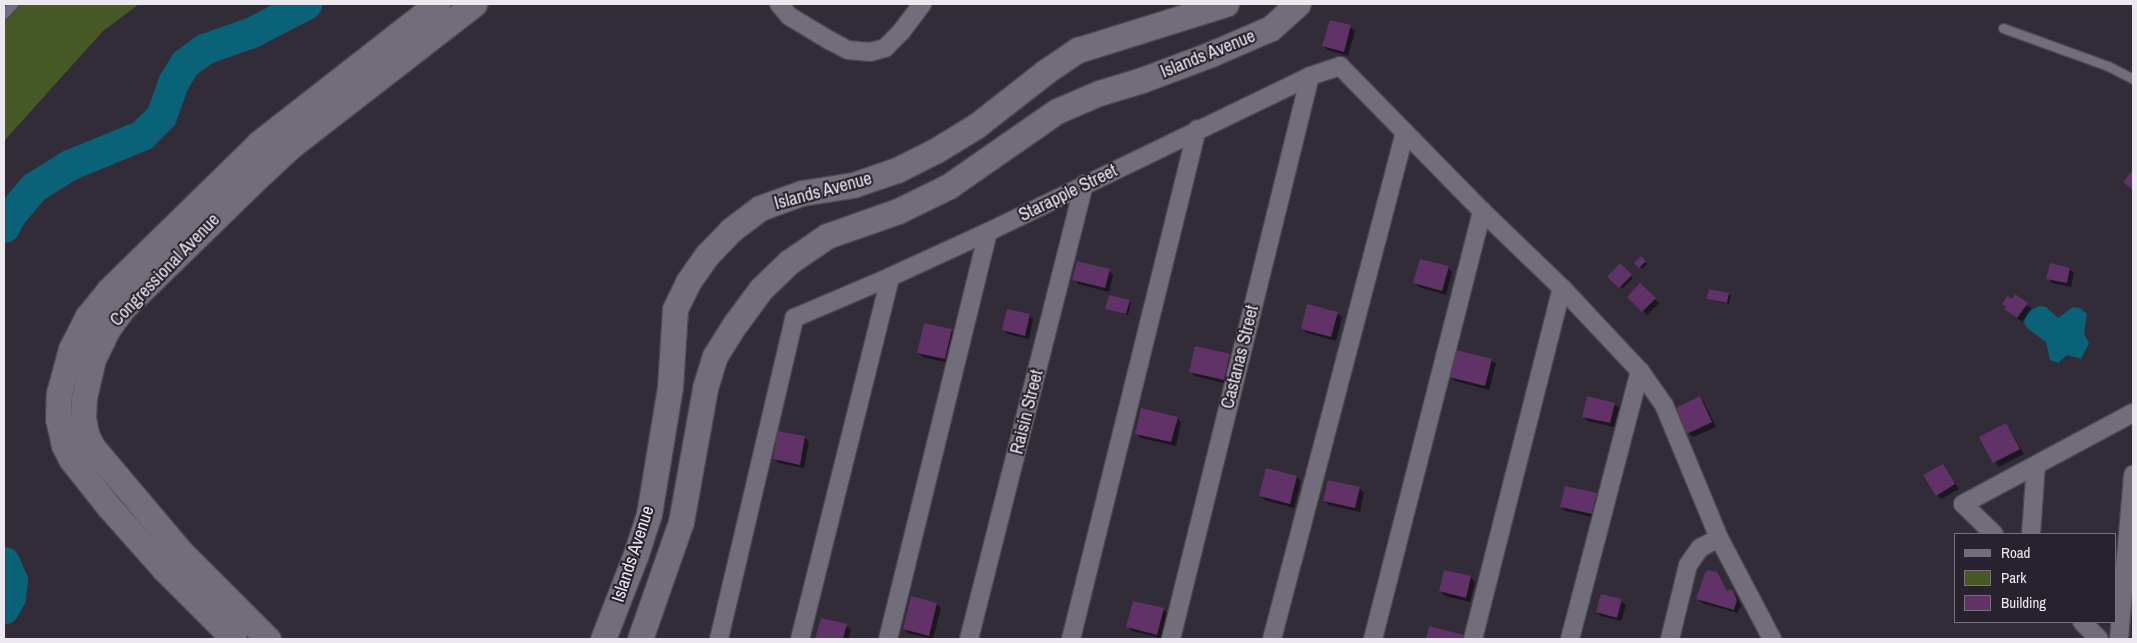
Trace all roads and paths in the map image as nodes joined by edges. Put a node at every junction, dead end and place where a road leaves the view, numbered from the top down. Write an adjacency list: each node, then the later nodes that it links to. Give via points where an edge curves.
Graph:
1 (13, 4): 8 (lane)
2 (437, 4): 29 (street, Congressional Avenue, via 259,143 109,290 88,316 71,349 59,393 58,419 71,459 165,570)
3 (474, 4): 30 (street, Congressional Avenue, via 291,146 263,172 122,309 93,359 83,417 93,448 180,552)
4 (779, 4): 5 (street, via 789,16 829,40 848,50 870,52 885,48)
5 (922, 4)
6 (1226, 4): 23 (street, Islands Avenue, via 1078,50 976,126 935,152 897,170 853,184 802,193 760,208 731,230 707,255 688,282 675,309 670,387)
7 (1298, 4): 24 (street, Islands Avenue, via 1271,28 1056,112 949,186 898,211 827,236 789,262 761,289 715,356 705,388)
8 (4, 14)
9 (2004, 28): 11 (lane, via 2108,66)
10 (1310, 76): 12 (street, Starapple Street); 13 (street, Starapple Street, via 1340,66); 38 (street, Castanas Street)
11 (2133, 80)
12 (1198, 129): 14 (street, Starapple Street); 37 (street)
13 (1405, 132): 15 (street); 39 (street)
14 (1084, 184): 16 (street, Starapple Street); 36 (street, Raisin Street)
15 (1482, 211): 18 (street); 40 (street)
16 (988, 232): 17 (street, Starapple Street); 35 (street)
17 (890, 277): 33 (street, Starapple Street, via 794,318); 34 (street)
18 (1562, 288): 19 (street); 41 (street)
19 (1640, 371): 27 (street, via 1664,405); 42 (street)
20 (2133, 413): 21 (street)
21 (2036, 465): 25 (street, via 1963,504); 26 (street)
22 (2133, 475): 46 (street)
23 (648, 514): 24 (street); 31 (street, Islands Avenue, via 636,554)
24 (681, 522): 32 (street, Islands Avenue)
25 (1993, 533)
26 (2031, 533)
27 (1719, 538): 43 (street, via 1700,548 1688,565); 44 (street)
28 (2083, 623): 45 (street)
29 (234, 639)
30 (268, 639)
31 (602, 639)
32 (640, 639)
33 (719, 639)
34 (800, 639)
35 (888, 639)
36 (970, 639)
37 (1071, 639)
38 (1171, 639)
39 (1272, 639)
40 (1373, 639)
41 (1473, 639)
42 (1570, 639)
43 (1670, 639)
44 (1772, 639)
45 (2099, 639)
46 (2119, 639)

